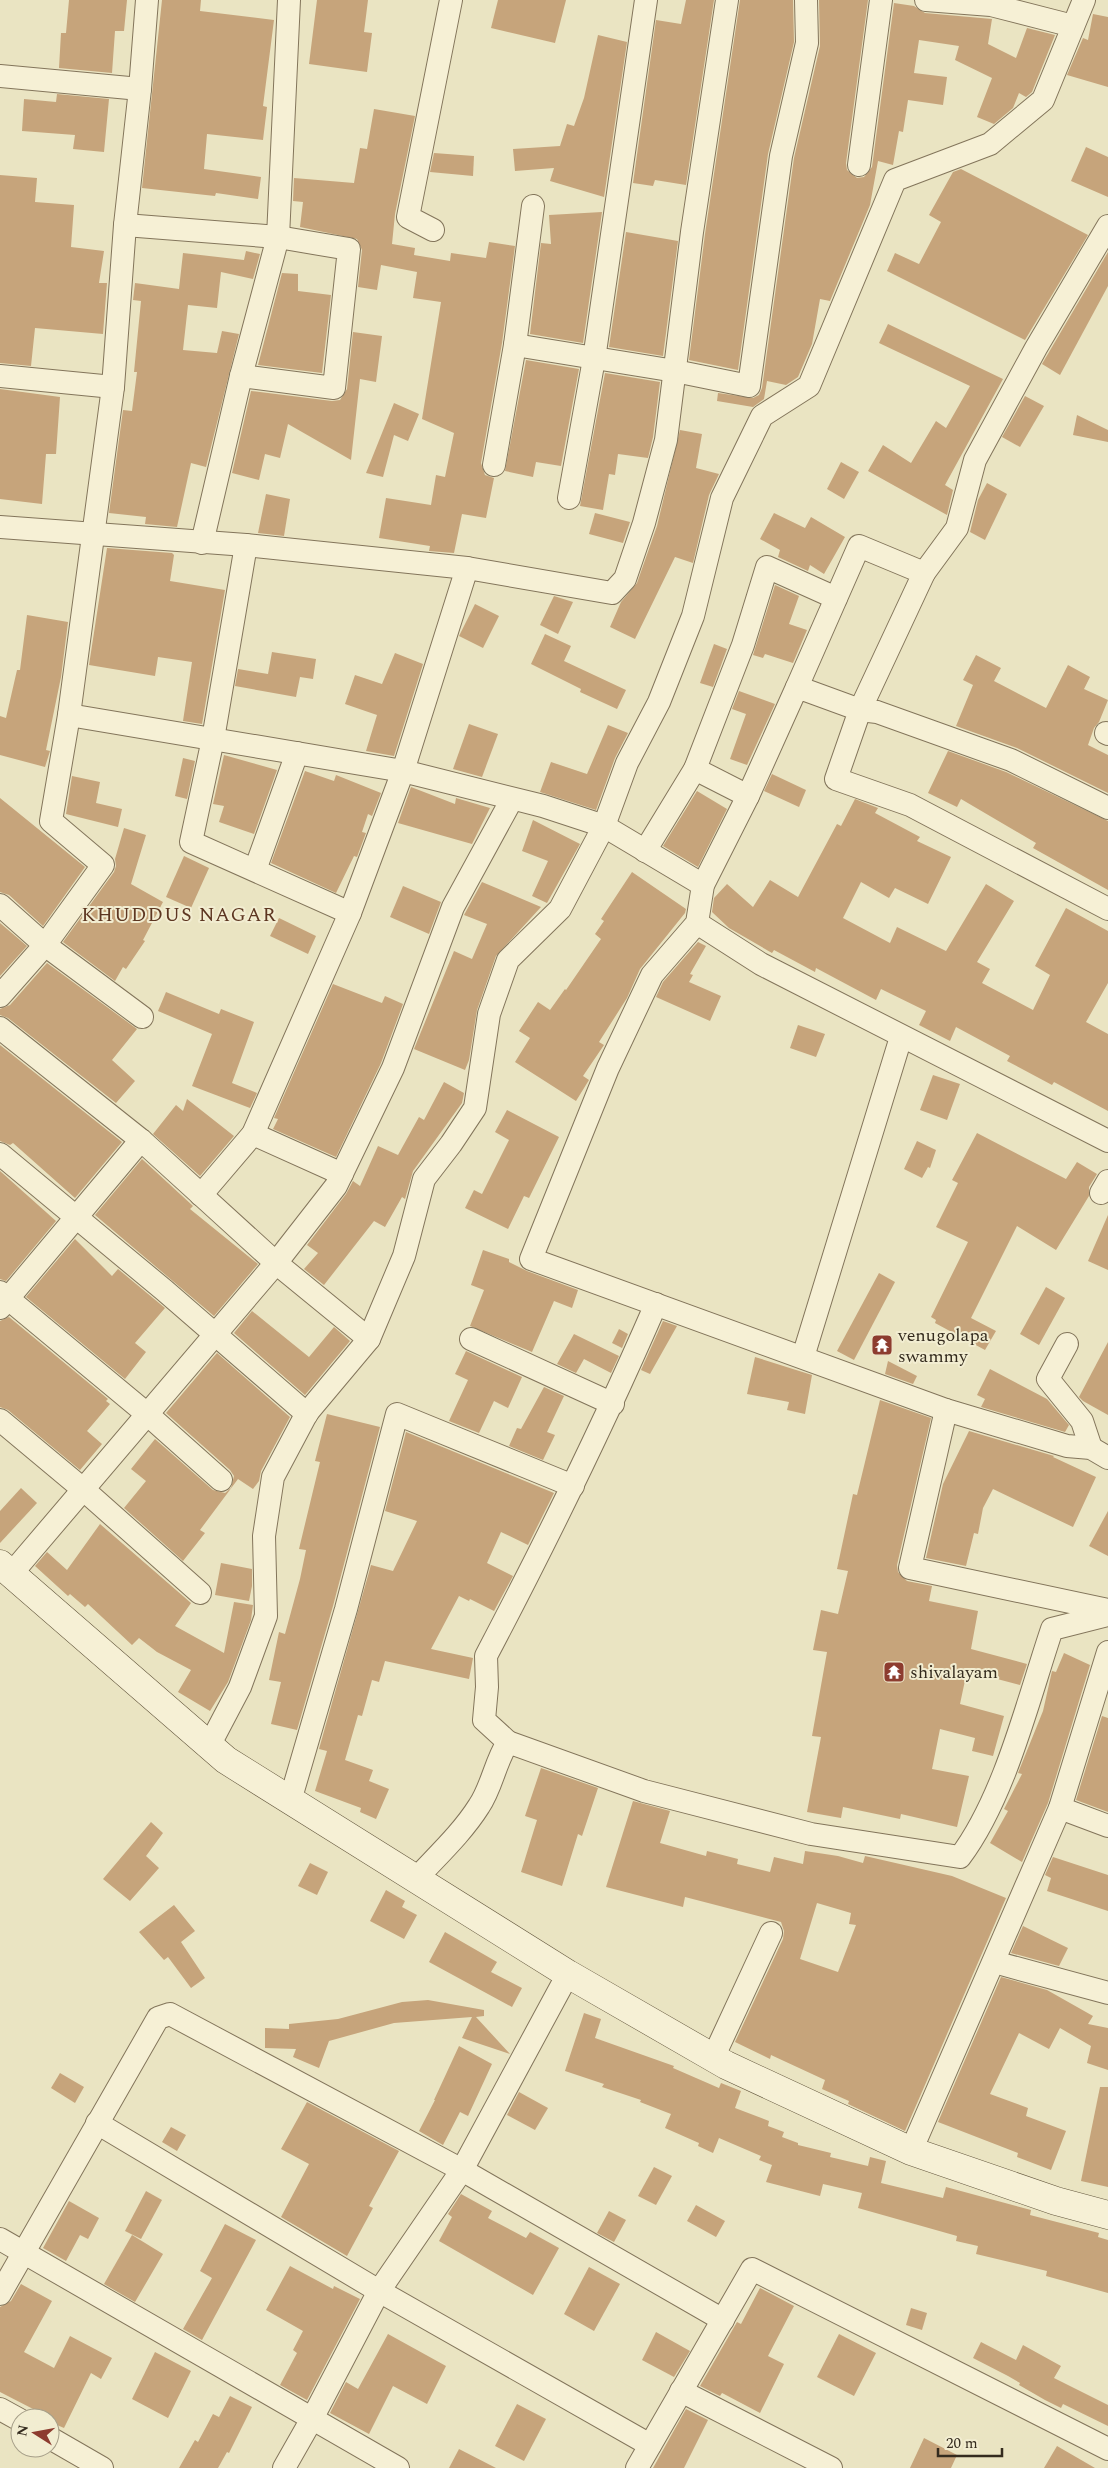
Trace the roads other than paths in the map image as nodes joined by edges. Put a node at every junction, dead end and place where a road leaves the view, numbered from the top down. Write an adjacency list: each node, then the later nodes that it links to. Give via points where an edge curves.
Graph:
1 (147, 0): 12 (street)
2 (289, 0): 18 (street)
3 (451, 0): 17 (street, via 408,218)
4 (646, 0): 20 (street)
5 (727, 0): 21 (street)
6 (806, 0): 21 (street, via 807,43 781,156 749,386)
7 (881, 0): 13 (street)
8 (926, 0): 10 (street, via 991,5)
9 (1084, 0): 10 (street)
10 (1073, 26): 44 (street, via 1043,100 990,144 894,180 810,386 762,416 722,498 693,616 659,702 627,763)
11 (0, 76): 12 (street)
12 (140, 90): 15 (street)
13 (859, 164)
14 (533, 206): 19 (street)
15 (125, 225): 18 (street); 24 (street)
16 (1108, 226): 32 (street, via 975,460 957,528)
17 (433, 230)
18 (278, 237): 23 (street); 23 (street, via 349,249 334,388)
19 (516, 345): 20 (street); 25 (street)
20 (594, 359): 21 (street); 26 (street)
21 (675, 371): 31 (street, via 666,440 644,523 625,579 612,593)
22 (0, 376): 24 (street)
23 (241, 376): 29 (street)
24 (113, 387): 28 (street)
25 (494, 465)
26 (569, 498)
27 (0, 527): 28 (street)
28 (94, 532): 29 (street); 36 (street)
29 (202, 543): 30 (street)
30 (246, 545): 31 (street); 37 (street)
31 (467, 568): 40 (street)
32 (924, 573): 33 (street, via 859,546); 35 (street)
33 (836, 598): 34 (street); 39 (street, via 767,567 743,645)
34 (797, 687): 35 (street); 41 (street)
35 (860, 710): 43 (street, via 877,712 1011,760); 49 (street, via 836,779 910,805)
36 (68, 714): 37 (street); 52 (street, via 51,821 102,865)
37 (213, 739): 38 (street); 46 (street, via 192,842)
38 (297, 753): 40 (street); 46 (street)
39 (695, 769): 41 (street); 45 (street)
40 (403, 770): 42 (street); 50 (street)
41 (748, 796): 47 (street)
42 (512, 799): 44 (street); 61 (street, via 453,907 392,1068)
43 (1108, 808)
44 (604, 826): 45 (street); 68 (street, via 560,909 508,960 489,1014 475,1108 424,1179 404,1256)
45 (645, 850): 47 (street)
46 (255, 870): 50 (street)
47 (703, 885): 51 (street)
48 (0, 905): 52 (street)
49 (1108, 909)
50 (350, 913): 57 (street)
51 (697, 923): 56 (street, via 761,964); 66 (street, via 652,975 608,1068 531,1259)
52 (46, 945): 53 (street); 54 (street)
53 (0, 996)
54 (142, 1017)
55 (0, 1028): 58 (street)
56 (901, 1037): 59 (street); 71 (street)
57 (253, 1134): 61 (street); 62 (street)
58 (142, 1140): 62 (street); 63 (street)
59 (1108, 1141)
60 (0, 1154): 63 (street)
61 (342, 1174): 64 (street)
62 (202, 1195): 64 (street)
63 (78, 1217): 65 (street); 67 (street)
64 (276, 1263): 67 (street); 68 (street)
65 (3, 1299): 74 (street)
66 (656, 1304): 71 (street); 72 (street)
67 (214, 1333): 74 (street); 75 (street)
68 (369, 1339): 75 (street)
69 (471, 1339): 72 (street)
70 (1067, 1344): 77 (street, via 1048,1379 1082,1421)
71 (804, 1357): 73 (street)
72 (613, 1404): 79 (street)
73 (946, 1410): 77 (street); 83 (street, via 910,1568)
74 (147, 1414): 78 (street); 80 (street)
75 (307, 1414): 87 (street, via 273,1477 264,1536 266,1616 240,1687)
76 (0, 1420): 80 (street)
77 (1099, 1453)
78 (221, 1480)
79 (573, 1486): 86 (street, via 486,1656 484,1720); 88 (street, via 397,1414 346,1609)
80 (84, 1490): 81 (street); 82 (street)
81 (6, 1569): 87 (main road)
82 (200, 1593)
83 (1108, 1610)
84 (1108, 1616): 86 (street, via 1052,1628 1002,1778 969,1846 960,1857 801,1832 644,1790)
85 (1108, 1652): 89 (street)
86 (508, 1742): 91 (street, via 499,1756 480,1805 462,1830)
87 (209, 1746): 88 (main road)
88 (290, 1801): 91 (main road)
89 (1060, 1808): 90 (street); 93 (street)
90 (1108, 1826)
91 (415, 1880): 94 (main road)
92 (771, 1933): 96 (street)
93 (994, 1962): 95 (street); 98 (street)
94 (568, 1974): 96 (main road); 99 (street)
95 (1108, 1993)
96 (713, 2058): 98 (main road)
97 (97, 2123): 99 (street, via 158,2018 170,2014); 102 (street); 103 (street)
98 (911, 2151): 100 (main road, via 1056,2201)
99 (462, 2170): 103 (street); 105 (street)
100 (1108, 2215)
101 (0, 2239): 102 (street)
102 (23, 2252): 104 (street); 107 (street)
103 (378, 2291): 107 (street); 109 (street)
104 (0, 2294)
105 (723, 2320): 106 (street); 110 (street, via 752,2269)
106 (681, 2391): 109 (street); 115 (street)
107 (313, 2417): 112 (street); 113 (street)
108 (60, 2444): 111 (street)
109 (650, 2445): 114 (street)
110 (1108, 2450)
111 (102, 2468)
112 (284, 2468)
113 (398, 2468)
114 (637, 2468)
115 (830, 2468)

